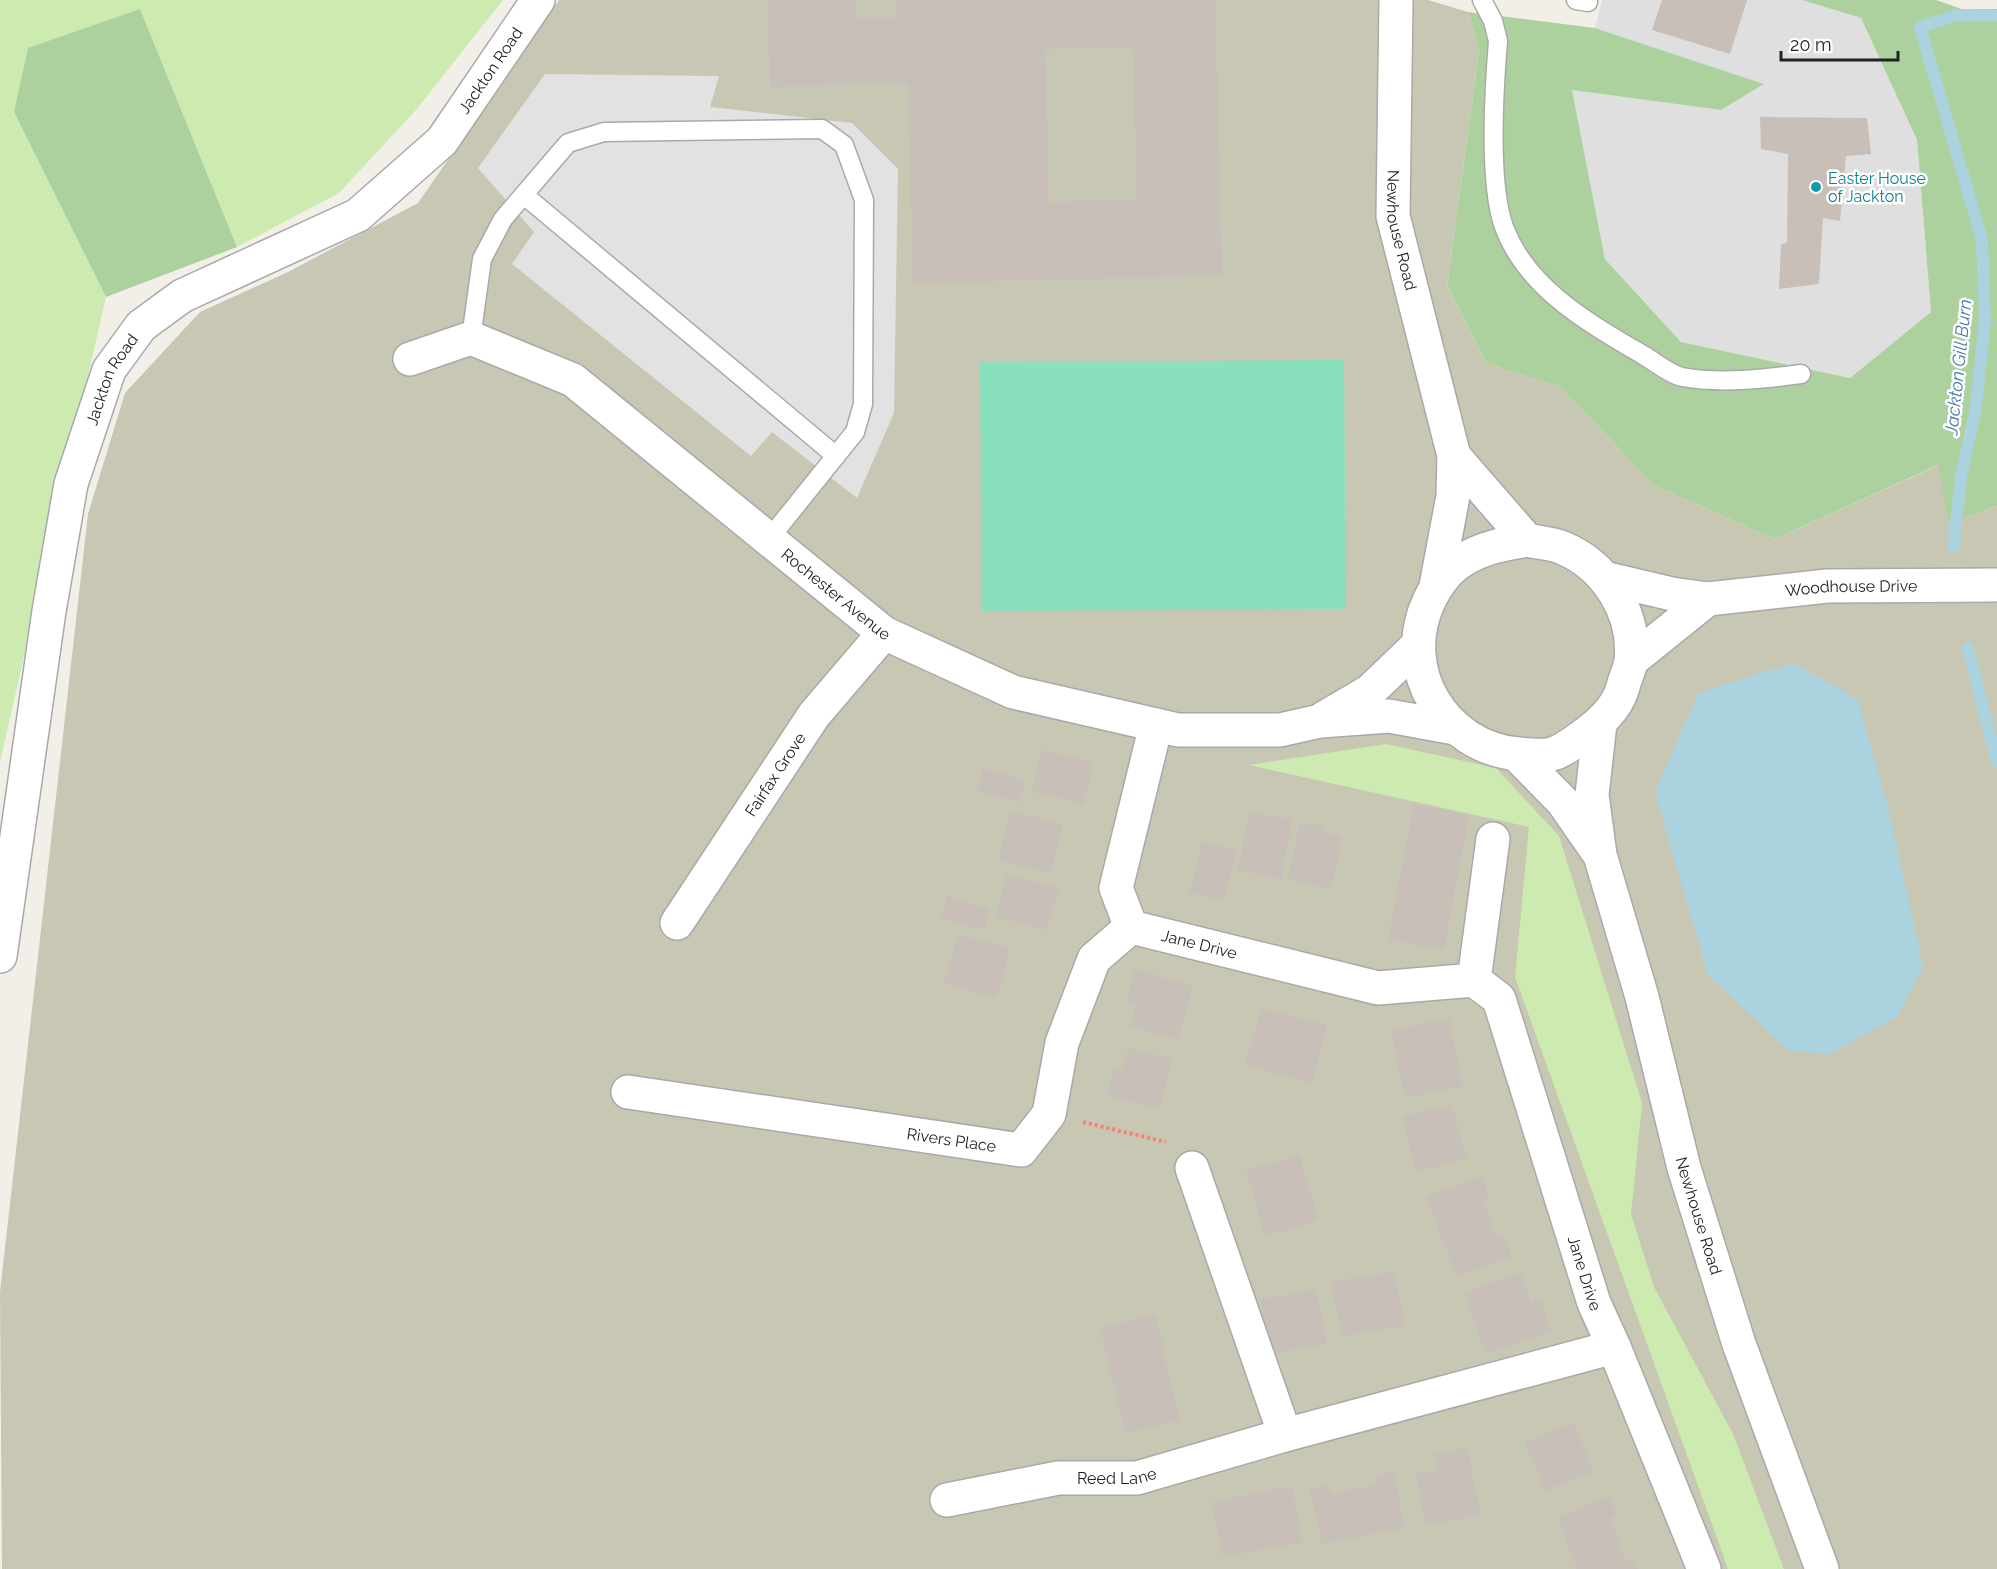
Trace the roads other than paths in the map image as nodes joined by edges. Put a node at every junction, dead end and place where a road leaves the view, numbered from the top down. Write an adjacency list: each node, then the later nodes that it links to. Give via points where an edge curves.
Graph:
1 (538, 0): 28 (street, Jackton Road, via 441,141 358,215 182,296 141,326 109,370 71,484 47,622)
2 (1396, 0): 9 (street, Newhouse Road, via 1393,216)
3 (1482, 0): 7 (lane, via 1498,41 1495,188 1504,228 1524,262 1553,296 1590,324 1681,377 1750,380)
4 (524, 195): 5 (lane, via 503,219 482,259); 8 (lane); 8 (lane, via 568,143 604,132 822,129 844,145 864,200 863,404 855,432)
5 (471, 338): 6 (street); 10 (street, Rochester Avenue, via 573,380)
6 (410, 359)
7 (1801, 374)
8 (836, 456): 10 (lane)
9 (1455, 456): 11 (street, Newhouse Road); 14 (street, Newhouse Road, via 1453,496)
10 (769, 539): 16 (street, Rochester Avenue)
11 (1527, 540): 12 (street, via 1562,547 1593,565); 14 (street, via 1492,545 1461,561)
12 (1604, 578): 15 (street, Woodhouse Drive); 18 (street, via 1616,592 1629,625)
13 (1997, 585): 15 (street, Woodhouse Drive, via 1827,586)
14 (1436, 586): 17 (street, via 1421,618)
15 (1708, 599): 18 (street)
16 (884, 633): 21 (street, Rochester Avenue, via 1013,692); 26 (street, Fairfax Grove, via 814,715)
17 (1418, 645): 19 (street, Rochester Avenue, via 1370,691); 22 (street, via 1425,687 1443,718)
18 (1631, 661): 20 (street, via 1621,694)
19 (1320, 721): 21 (street, Rochester Avenue, via 1280,730 1178,730); 22 (street, Rochester Avenue, via 1389,716)
20 (1600, 723): 23 (street, via 1551,756); 25 (street, Newhouse Road, via 1592,795)
21 (1156, 725): 27 (street, via 1116,888)
22 (1455, 728): 23 (street, via 1470,740)
23 (1516, 754): 25 (street, Newhouse Road, via 1563,802)
24 (1493, 839): 29 (street)
25 (1600, 855): 36 (street, Newhouse Road, via 1642,997 1684,1168 1736,1333)
26 (677, 923)
27 (1131, 927): 29 (street, Jane Drive, via 1378,988); 30 (street, Rivers Place, via 1094,959 1062,1043 1049,1114 1021,1150)
28 (0, 956)
29 (1474, 980): 32 (street, Jane Drive, via 1499,999 1594,1303)
30 (628, 1092)
31 (1192, 1168): 33 (street)
32 (1614, 1347): 33 (street, Reed Lane); 35 (street, Jane Drive)
33 (1285, 1435): 34 (street, Reed Lane, via 1137,1478 1058,1479)
34 (947, 1500)
35 (1704, 1569)
36 (1822, 1569)

